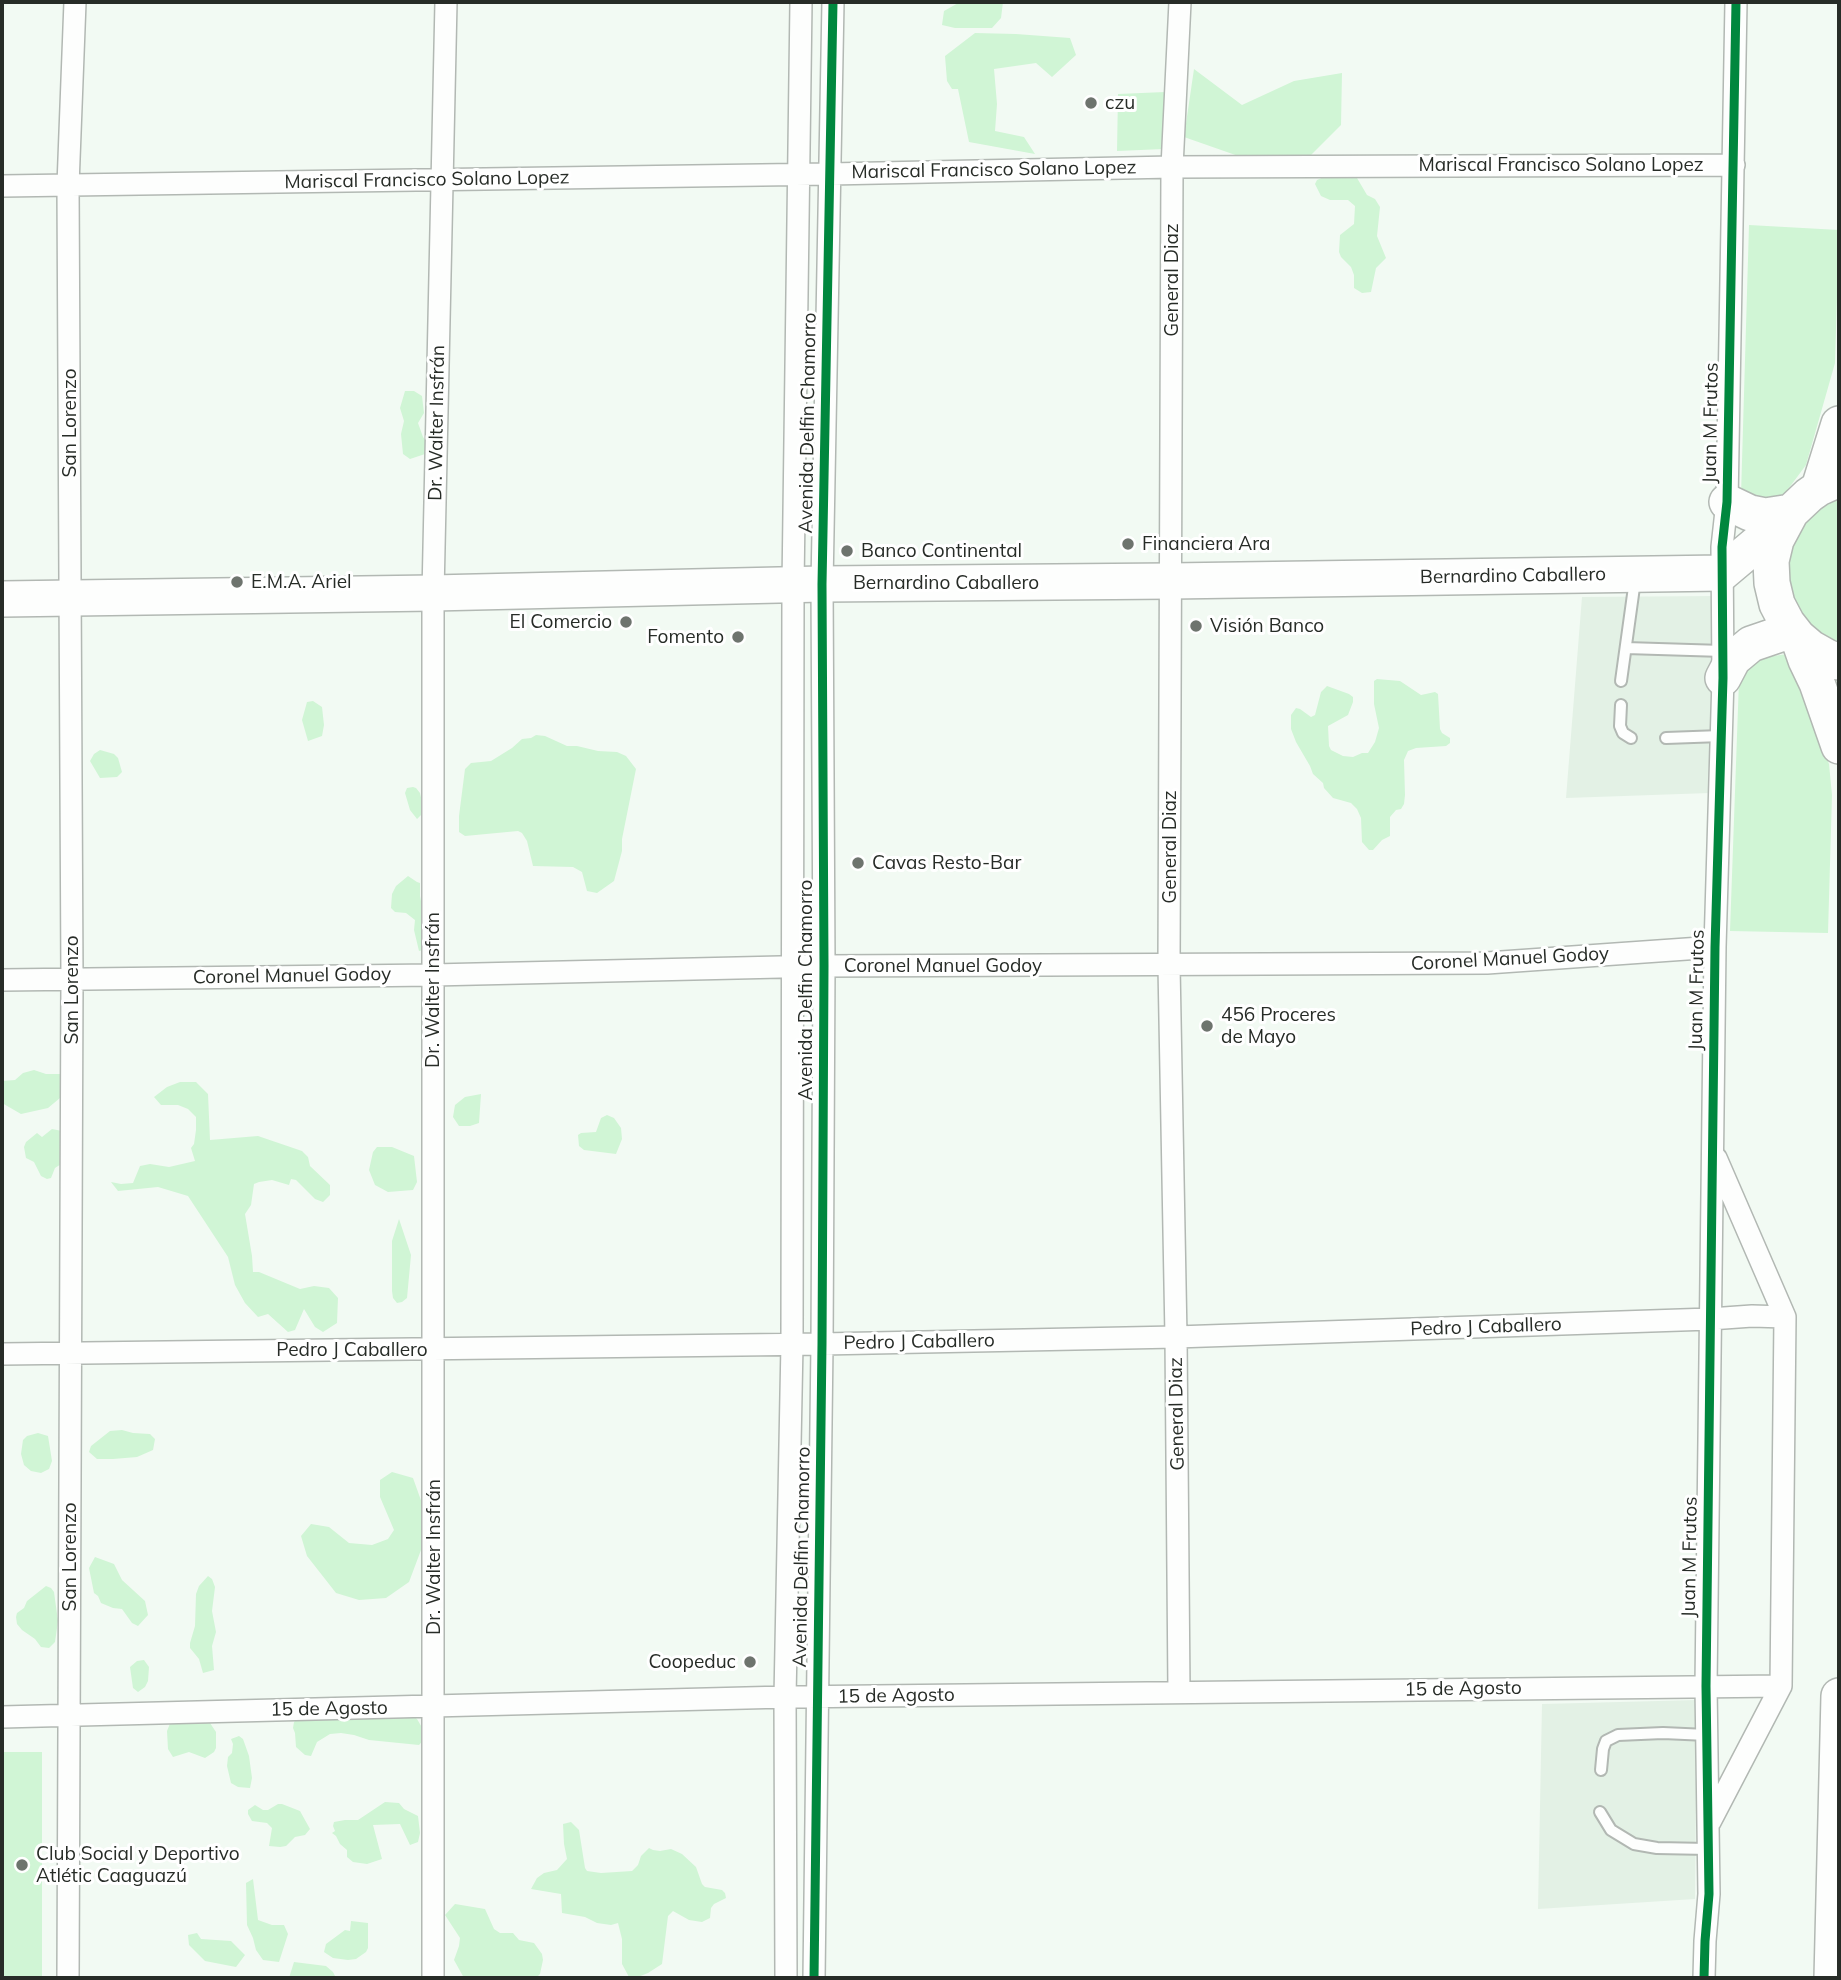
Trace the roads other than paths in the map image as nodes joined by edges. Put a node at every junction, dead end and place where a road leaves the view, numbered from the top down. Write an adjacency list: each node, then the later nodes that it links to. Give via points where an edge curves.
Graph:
1 (75, 2): 12 (street, San Lorenzo)
2 (446, 2): 11 (street, Dr. Walter Insfrán)
3 (801, 2): 9 (street, Avenida Delfin Chamorro)
4 (833, 2): 10 (street, Avenida Delfin Chamorro)
5 (1180, 2): 8 (street, General Diaz)
6 (1736, 2): 7 (street, Juan M Frutos)
7 (1734, 165): 8 (street, Mariscal Francisco Solano Lopez); 16 (street, Juan M Frutos)
8 (1172, 167): 10 (street, Mariscal Francisco Solano Lopez); 20 (street, General Diaz)
9 (799, 174): 10 (street, Mariscal Francisco Solano Lopez); 11 (street, Mariscal Francisco Solano Lopez); 21 (street, Avenida Delfin Chamorro)
10 (830, 174): 21 (street, Avenida Delfin Chamorro)
11 (443, 179): 12 (street, Mariscal Francisco Solano Lopez); 22 (street, Dr. Walter Insfrán)
12 (68, 185): 13 (street, Mariscal Francisco Solano Lopez); 23 (street, San Lorenzo)
13 (2, 186)
14 (1839, 424): 15 (highway)
15 (1829, 484): 17 (highway)
16 (1727, 502): 17 (highway, via 1750,513); 18 (street, Juan M Frutos)
17 (1788, 516): 18 (highway); 25 (highway, via 1776,540 1772,583 1777,604)
18 (1722, 573): 19 (highway, Bernardino Caballero); 25 (highway); 28 (street, Juan M Frutos)
19 (1636, 574): 20 (highway, Bernardino Caballero); 26 (lane)
20 (1171, 582): 21 (highway, Bernardino Caballero); 37 (street, General Diaz)
21 (807, 584): 22 (highway, Bernardino Caballero); 36 (street, Avenida Delfin Chamorro); 38 (street, Avenida Delfin Chamorro)
22 (433, 593): 23 (highway, Bernardino Caballero); 39 (street, Dr. Walter Insfrán)
23 (71, 597): 24 (highway, Bernardino Caballero); 40 (street, San Lorenzo)
24 (2, 598)
25 (1792, 630): 27 (highway, via 1811,649); 28 (highway, via 1751,644); 34 (highway)
26 (1626, 649): 28 (lane); 29 (lane)
27 (1839, 662)
28 (1723, 664): 31 (street, Juan M Frutos)
29 (1621, 681)
30 (1621, 705): 32 (lane, via 1620,726)
31 (1721, 736): 33 (lane); 35 (street, Juan M Frutos)
32 (1631, 738)
33 (1666, 738)
34 (1839, 746)
35 (1715, 947): 37 (street, Coronel Manuel Godoy, via 1487,963); 42 (street, Juan M Frutos)
36 (824, 966): 37 (street, Coronel Manuel Godoy); 38 (street, Coronel Manuel Godoy); 47 (street, Avenida Delfin Chamorro)
37 (1169, 966): 45 (street, General Diaz)
38 (792, 968): 39 (street, Coronel Manuel Godoy); 46 (street, Avenida Delfin Chamorro)
39 (433, 975): 40 (street, Coronel Manuel Godoy); 48 (street, Dr. Walter Insfrán)
40 (72, 979): 41 (street, Coronel Manuel Godoy); 49 (street, San Lorenzo)
41 (2, 980)
42 (1713, 1149): 43 (street); 44 (street, Juan M Frutos)
43 (1785, 1317): 44 (street, Pedro J Caballero); 52 (street)
44 (1710, 1319): 45 (street, Pedro J Caballero); 51 (street, Juan M Frutos)
45 (1176, 1337): 47 (street, Pedro J Caballero); 53 (street, General Diaz)
46 (792, 1344): 47 (street, Pedro J Caballero); 48 (street, Pedro J Caballero); 55 (street, Avenida Delfin Chamorro)
47 (822, 1344): 56 (street, Avenida Delfin Chamorro)
48 (434, 1349): 49 (street, Pedro J Caballero); 57 (street, Dr. Walter Insfrán)
49 (71, 1352): 50 (street, Pedro J Caballero); 58 (street, San Lorenzo)
50 (2, 1354)
51 (1706, 1686): 52 (street, 15 de Agosto); 53 (street, 15 de Agosto); 60 (street, Juan M Frutos)
52 (1781, 1686): 63 (street)
53 (1179, 1692): 56 (street, 15 de Agosto)
54 (1839, 1696): 70 (highway)
55 (785, 1697): 56 (street, 15 de Agosto); 57 (street, 15 de Agosto); 67 (street, Avenida Delfin Chamorro)
56 (817, 1697): 68 (street, Avenida Delfin Chamorro)
57 (434, 1706): 58 (street, 15 de Agosto); 66 (street, Dr. Walter Insfrán)
58 (69, 1715): 59 (street, 15 de Agosto); 65 (street, San Lorenzo)
59 (2, 1717)
60 (1707, 1735): 61 (lane, via 1618,1735 1606,1741); 63 (street, Juan M Frutos)
61 (1601, 1770)
62 (1600, 1812): 64 (lane, via 1611,1830 1634,1844)
63 (1708, 1826): 64 (street, Juan M Frutos)
64 (1708, 1849): 69 (street, Juan M Frutos)
65 (68, 1978)
66 (433, 1978)
67 (786, 1978)
68 (814, 1978)
69 (1704, 1978)
70 (1832, 1978)

